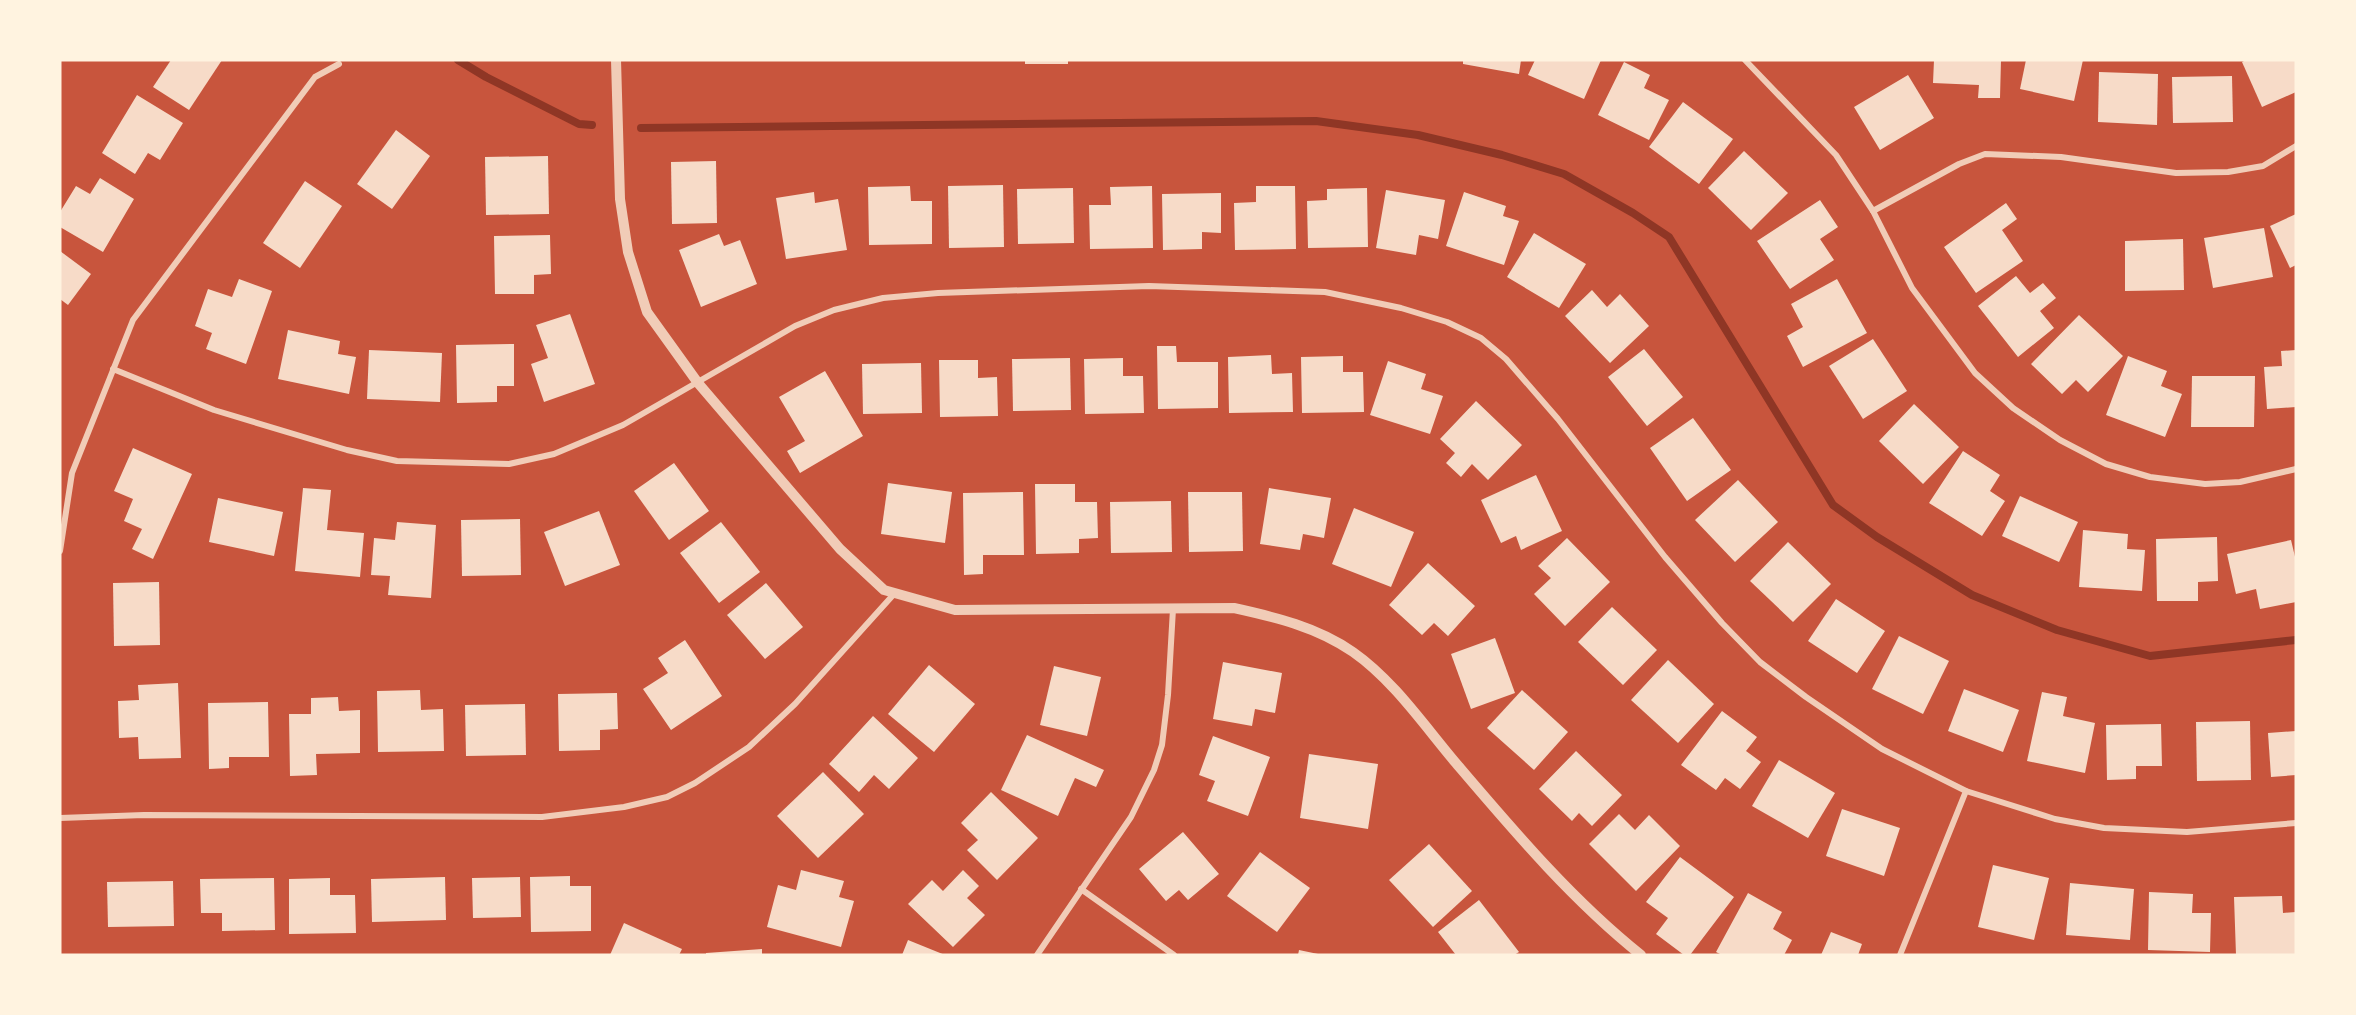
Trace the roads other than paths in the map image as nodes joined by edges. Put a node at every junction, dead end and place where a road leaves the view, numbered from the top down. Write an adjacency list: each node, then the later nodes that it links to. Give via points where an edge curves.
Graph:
1 (616, 60): 7 (street, via 620,199 628,252 647,312)
2 (1745, 60): 5 (street, via 1836,155)
3 (339, 64): 6 (street, via 315,77 133,320)
4 (2296, 146): 5 (street, via 2263,166 2228,172 2176,173 2061,157 1985,154)
5 (1873, 211): 8 (street, via 1912,288 1975,373 2013,408 2060,440 2106,464 2161,479 2205,484 2240,482)
6 (113, 369): 7 (street, via 214,410 347,450 397,461 479,465 509,464 554,454 623,425); 9 (street, via 72,472)
7 (698, 383): 10 (street, via 840,549 884,590); 12 (street, via 795,326 834,310 882,298 938,292 1149,286 1325,292 1447,322 1481,338 1506,359 1665,557 1760,662 1882,749)
8 (2296, 469)
9 (60, 551)
10 (894, 594): 11 (street, via 955,610); 13 (street, via 795,704 749,747 667,797 624,807 542,817)
11 (1173, 609): 15 (street, via 1168,695 1162,745 1154,770 1131,817); 18 (street, via 1234,608 1276,617 1319,633 1353,652 1383,676 1514,831 1606,927)
12 (1966, 791): 14 (street, via 2055,819 2104,828 2187,832); 19 (street)
13 (60, 818)
14 (2296, 823)
15 (1081, 889): 16 (street); 17 (street)
16 (1037, 955)
17 (1174, 955)
18 (1641, 955)
19 (1900, 955)

